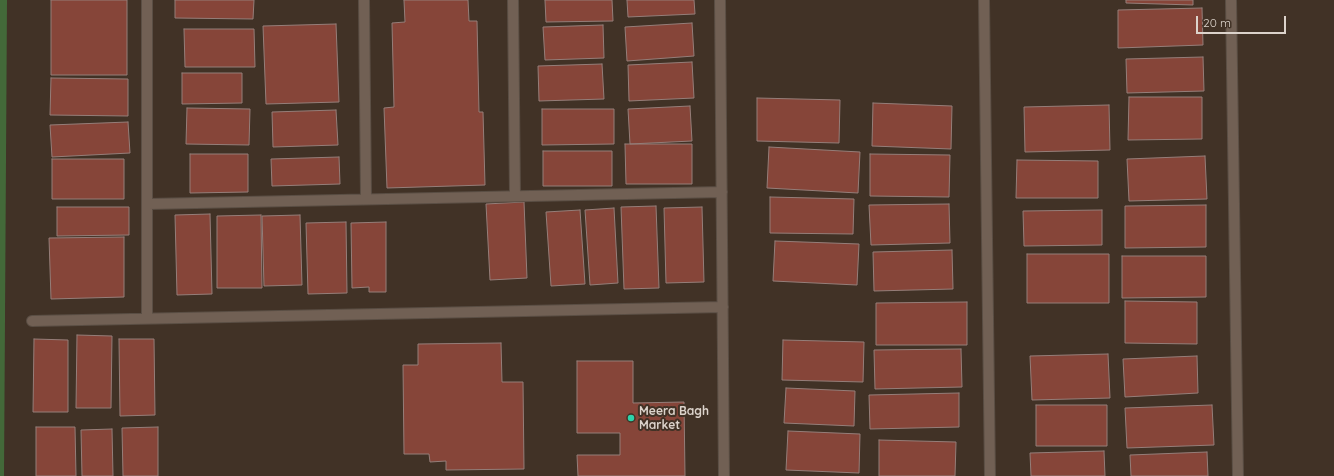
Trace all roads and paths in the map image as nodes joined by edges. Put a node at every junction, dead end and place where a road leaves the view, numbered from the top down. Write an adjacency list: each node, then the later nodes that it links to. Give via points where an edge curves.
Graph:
1 (148, 0): 10 (street)
2 (364, 0): 9 (street)
3 (513, 0): 8 (street)
4 (720, 0): 7 (street)
5 (984, 0): 15 (street)
6 (1231, 0): 16 (street)
7 (722, 192): 8 (street); 11 (street)
8 (515, 196): 9 (street)
9 (366, 199): 10 (street)
10 (148, 204): 12 (street)
11 (723, 307): 12 (street); 14 (street)
12 (147, 318): 13 (street)
13 (32, 321)
14 (724, 476)
15 (990, 476)
16 (1238, 476)

